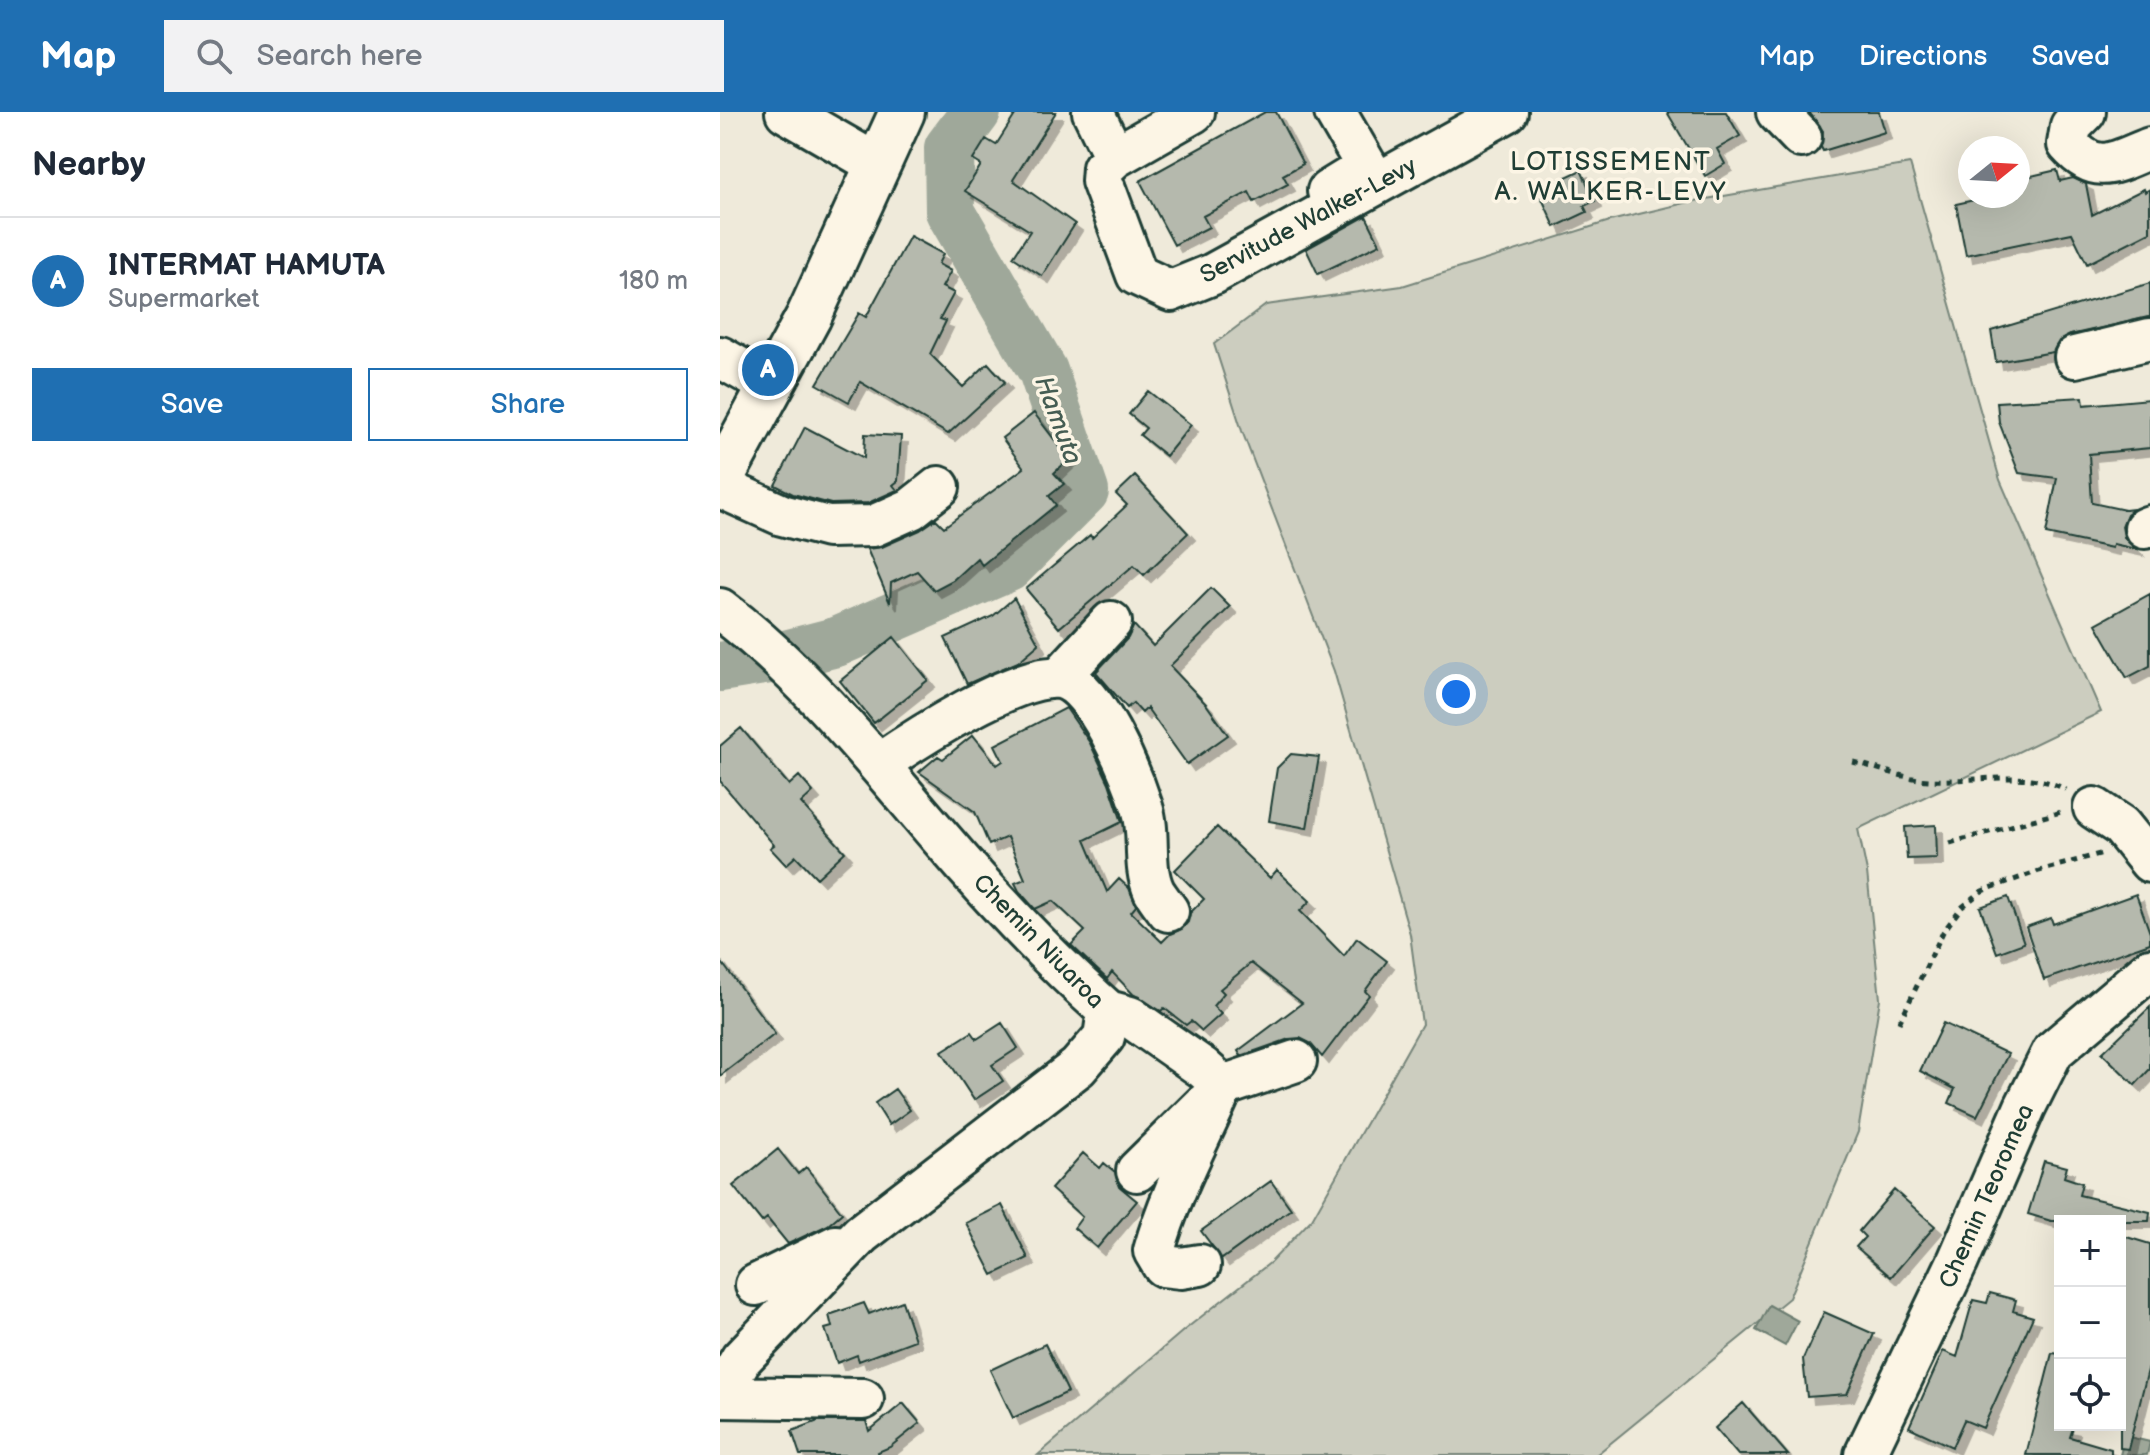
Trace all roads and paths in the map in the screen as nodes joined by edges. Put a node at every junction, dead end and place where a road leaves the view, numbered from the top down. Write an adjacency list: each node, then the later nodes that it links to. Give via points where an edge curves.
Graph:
1 (786, 112): 10 (street)
2 (902, 112): 10 (main road)
3 (1093, 112): 9 (street)
4 (1194, 112): 9 (street)
5 (1335, 112): 11 (street, via 1367,167 1225,255)
6 (1507, 112): 11 (street, Servitude Walker-Levy, via 1213,274 1171,291)
7 (2085, 112): 8 (street, via 2071,126 2068,144 2080,157 2095,165)
8 (2150, 148)
9 (1115, 157): 11 (street, via 1103,168 1102,181)
10 (878, 165): 15 (main road)
11 (1142, 278)
12 (2150, 339): 14 (street)
13 (720, 357): 15 (street)
14 (2075, 357)
15 (771, 386): 16 (main road)
16 (720, 480)
17 (720, 487): 18 (street, via 782,515 828,527 873,526 911,509)
18 (939, 487)
19 (720, 609): 23 (street, Chemin Niuaroa, via 801,680)
20 (1111, 622): 21 (street)
21 (1059, 678): 23 (street, via 1030,682 974,706); 27 (street, via 1078,686 1110,734 1143,809 1147,866 1154,891)
22 (1853, 762): 24 (path, via 1920,779 2053,782)
23 (879, 764): 29 (street, Chemin Niuaroa, via 1006,912)
24 (2094, 808): 25 (path, via 2054,813); 26 (street, via 2121,826)
25 (1950, 843)
26 (2133, 860): 30 (path, via 2101,853 1982,891 1943,932)
27 (1168, 911)
28 (2150, 969): 39 (street, Chemin Teoromea, via 2053,1051)
29 (1108, 1011): 32 (street, via 1130,1017); 34 (street, Chemin Niuaroa, via 1104,1037 1078,1067)
30 (1899, 1023)
31 (1296, 1061): 32 (street)
32 (1223, 1086): 33 (street); 35 (street, via 1154,1251 1163,1266)
33 (1137, 1171)
34 (858, 1236): 36 (street); 37 (street, Chemin Niuaroa, via 741,1359)
35 (1200, 1265)
36 (756, 1285)
37 (720, 1396): 38 (street)
38 (863, 1399)
39 (1865, 1455)

